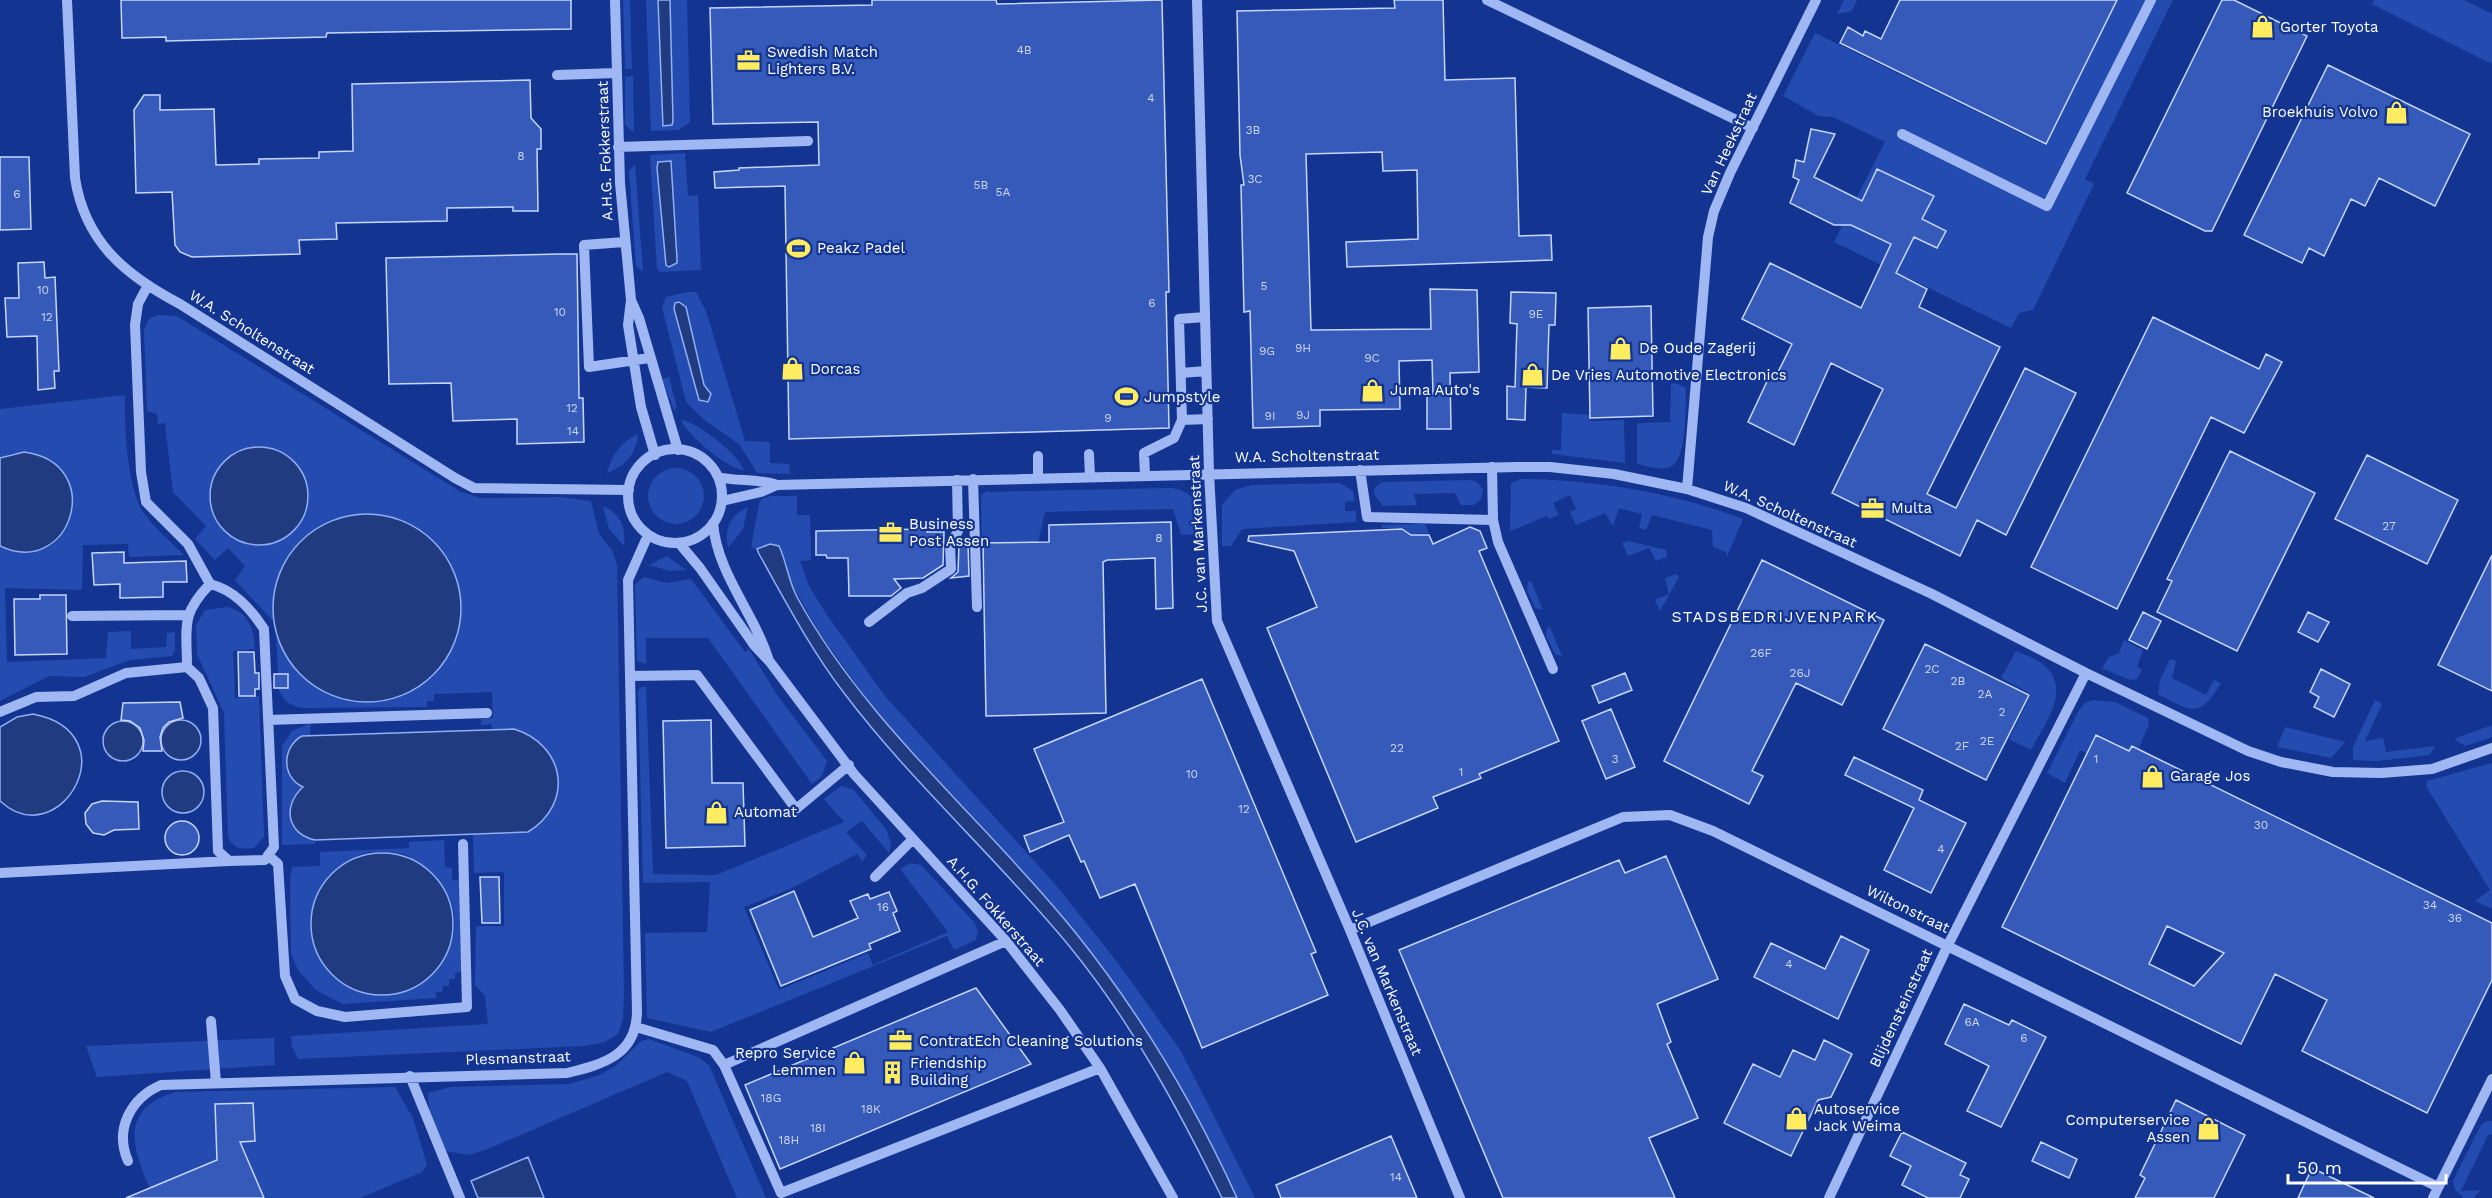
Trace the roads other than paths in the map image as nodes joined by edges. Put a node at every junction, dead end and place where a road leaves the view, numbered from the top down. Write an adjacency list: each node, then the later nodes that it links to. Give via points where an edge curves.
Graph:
1 (67, 0): 14 (street, W.A. Scholtenstraat, via 79,203 107,252)
2 (615, 0): 7 (street, A.H.G. Fokkerstraat)
3 (1197, 0): 16 (street, J.C. van Markenstraat)
4 (1487, 0): 9 (street)
5 (1816, 0): 9 (street, Van Heekstraat)
6 (2151, 0): 10 (street, via 2047,206)
7 (616, 73): 8 (street); 12 (street, A.H.G. Fokkerstraat)
8 (557, 75)
9 (1753, 128): 37 (street, Van Heekstraat, via 1718,202 1708,237)
10 (1902, 134)
11 (808, 141): 12 (street)
12 (618, 147): 13 (street, A.H.G. Fokkerstraat)
13 (624, 242): 15 (street, A.H.G. Fokkerstraat); 18 (street, via 584,245 589,367)
14 (147, 286): 38 (street, W.A. Scholtenstraat, via 474,488); 44 (street, via 138,304 135,325 141,472 147,502 188,544)
15 (631, 300): 17 (street, A.H.G. Fokkerstraat); 18 (street, A.H.G. Fokkerstraat, via 628,325)
16 (1205, 317): 19 (street, J.C. van Markenstraat); 20 (street, via 1179,319)
17 (650, 358): 18 (street); 23 (street, A.H.G. Fokkerstraat)
18 (634, 361): 24 (street, A.H.G. Fokkerstraat, via 641,407)
19 (1206, 371): 20 (street); 21 (street, J.C. van Markenstraat)
20 (1181, 373): 22 (street)
21 (1208, 419): 22 (street); 29 (street, J.C. van Markenstraat)
22 (1182, 420): 30 (street, via 1174,438 1144,453)
23 (678, 450): 24 (street); 31 (street, via 701,458)
24 (655, 454): 38 (street, via 637,469)
25 (1089, 454): 32 (street)
26 (1038, 456): 33 (street)
27 (1492, 467): 28 (street, W.A. Scholtenstraat); 37 (street, W.A. Scholtenstraat, via 1585,470); 40 (street)
28 (1360, 470): 29 (street, W.A. Scholtenstraat); 40 (street, via 1367,517)
29 (1209, 473): 30 (street, W.A. Scholtenstraat); 65 (street, J.C. van Markenstraat, via 1217,621)
30 (1145, 475): 32 (street, W.A. Scholtenstraat)
31 (718, 477): 36 (street, W.A. Scholtenstraat, via 759,479); 39 (street)
32 (1090, 477): 33 (street, W.A. Scholtenstraat)
33 (1038, 478): 35 (street, W.A. Scholtenstraat)
34 (957, 480): 35 (street, W.A. Scholtenstraat); 36 (street, W.A. Scholtenstraat); 48 (street, via 958,531 950,545 951,569 922,588 907,592)
35 (973, 480): 45 (street)
36 (777, 485): 39 (street, W.A. Scholtenstraat)
37 (1687, 489): 52 (street, W.A. Scholtenstraat, via 1746,508 1932,594)
38 (629, 490): 42 (street, via 633,515)
39 (722, 501): 41 (street)
40 (1493, 520): 51 (street, via 1498,543)
41 (713, 523): 43 (street, via 698,538); 49 (street, A.H.G. Fokkerstraat, via 725,566)
42 (648, 535): 43 (street); 53 (street, via 628,580)
43 (679, 543): 49 (street, A.H.G. Fokkerstraat, via 753,645)
44 (210, 584): 46 (street, via 193,601); 56 (street, via 226,589 264,629)
45 (977, 607)
46 (187, 615): 47 (street); 50 (street)
47 (72, 616)
48 (869, 622)
49 (770, 662): 58 (street, A.H.G. Fokkerstraat)
50 (188, 667): 54 (street, via 126,673 74,696 36,697); 62 (street, via 199,678 213,708 218,851)
51 (1553, 669)
52 (2086, 673): 57 (street, W.A. Scholtenstraat, via 2248,751 2316,770 2381,773 2432,769); 67 (street, Blijdensteinstraat)
53 (630, 676): 58 (street, via 697,675 796,809); 69 (street)
54 (0, 712)
55 (487, 713): 56 (street)
56 (268, 720): 61 (street, via 274,847)
57 (2492, 748)
58 (849, 765): 59 (street, A.H.G. Fokkerstraat)
59 (913, 839): 64 (street); 66 (street, A.H.G. Fokkerstraat)
60 (463, 844): 61 (street, via 467,1006 345,1017 317,1011 295,999 285,976 278,864)
61 (268, 855): 62 (street, via 265,860)
62 (229, 861): 63 (street)
63 (0, 873)
64 (875, 877)
65 (1350, 930): 67 (street, Wiltonstraat, via 1623,817 1644,814 1670,815 1713,831); 80 (street, J.C. van Markenstraat)
66 (1006, 941): 70 (street); 71 (street, A.H.G. Fokkerstraat)
67 (1948, 945): 76 (street, Wiltonstraat); 77 (street, Blijdensteinstraat)
68 (212, 1021): 74 (street)
69 (636, 1027): 70 (street, via 713,1050); 72 (street, Plesmanstraat, via 626,1047 612,1057 567,1073)
70 (724, 1065): 71 (street, via 781,1193)
71 (1100, 1068): 79 (street, A.H.G. Fokkerstraat)
72 (410, 1076): 74 (street, Plesmanstraat); 78 (street)
73 (2492, 1079): 76 (street)
74 (216, 1083): 75 (street, Plesmanstraat, via 161,1084 145,1092 133,1105 124,1125 123,1148)
75 (128, 1161)
76 (2439, 1187): 81 (street)
77 (1832, 1197)
78 (460, 1198)
79 (1173, 1198)
80 (1460, 1198)
81 (2433, 1198)

